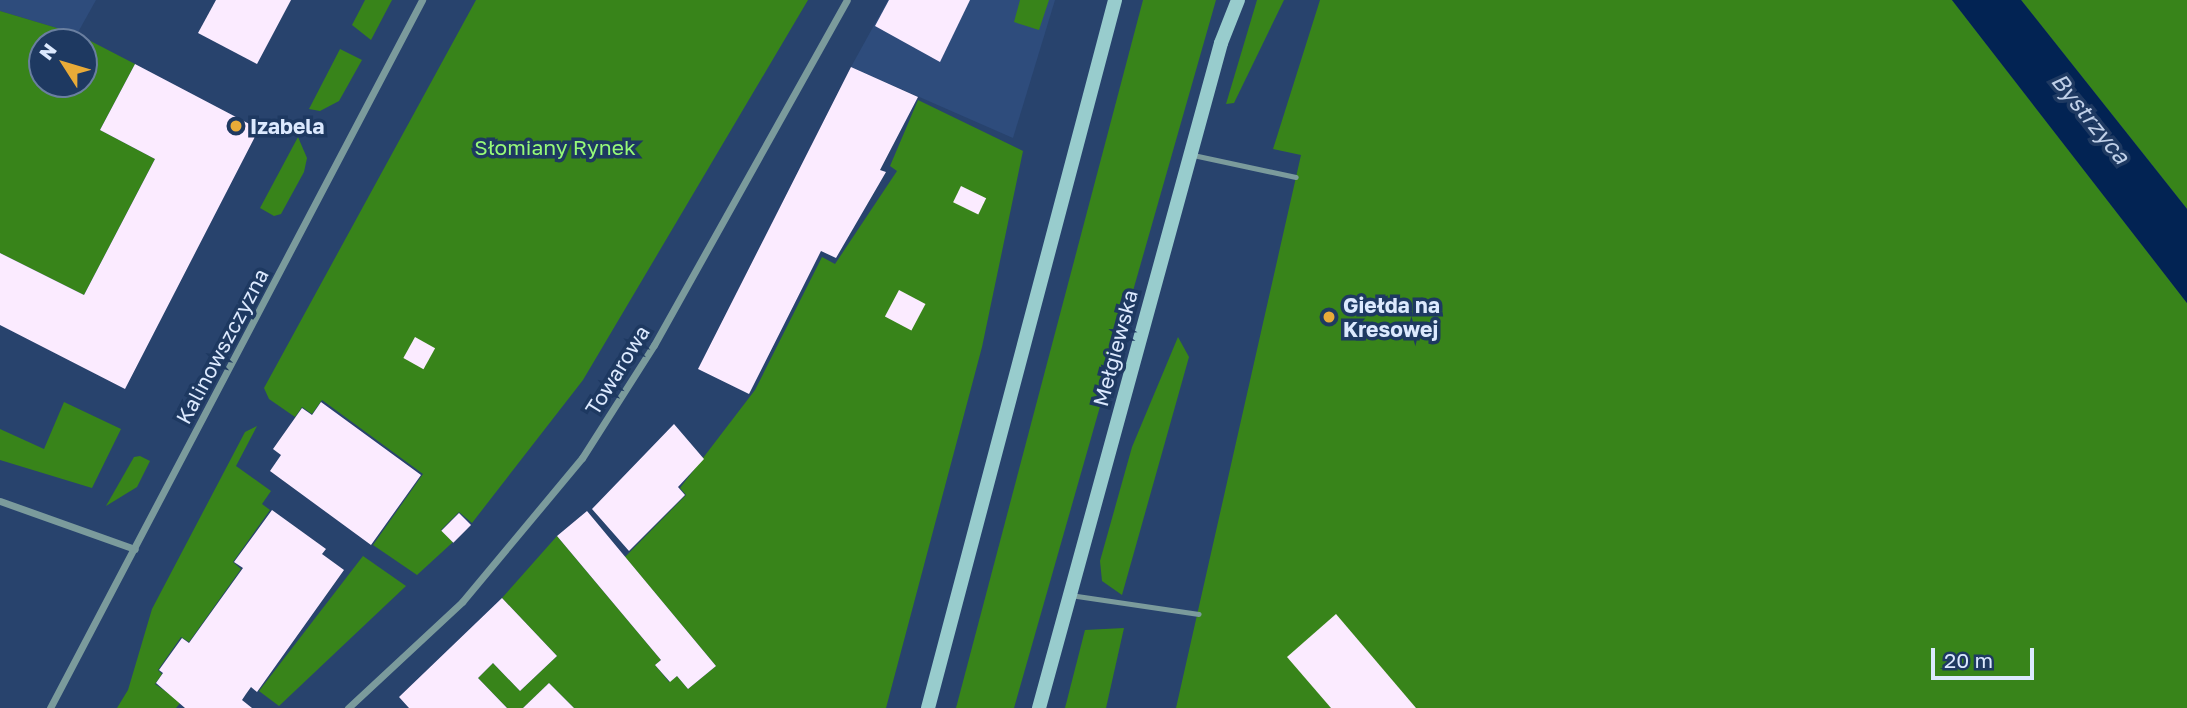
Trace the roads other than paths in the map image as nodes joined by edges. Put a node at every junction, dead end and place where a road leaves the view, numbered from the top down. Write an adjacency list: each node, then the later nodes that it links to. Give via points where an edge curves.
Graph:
1 (422, 0): 8 (street, Kalinowszczyzna)
2 (848, 0): 11 (street, Towarowa, via 654,345 582,458 471,592)
3 (1115, 0): 13 (main road)
4 (1238, 0): 5 (main road, Mełgiewska)
5 (1190, 154): 6 (lane); 9 (main road, Mełgiewska)
6 (1296, 177)
7 (0, 501): 8 (street)
8 (135, 548): 12 (street, Kalinowszczyzna)
9 (1069, 594): 10 (lane); 14 (main road, Mełgiewska)
10 (1199, 614)
11 (352, 707)
12 (50, 708)
13 (928, 708)
14 (1039, 708)

